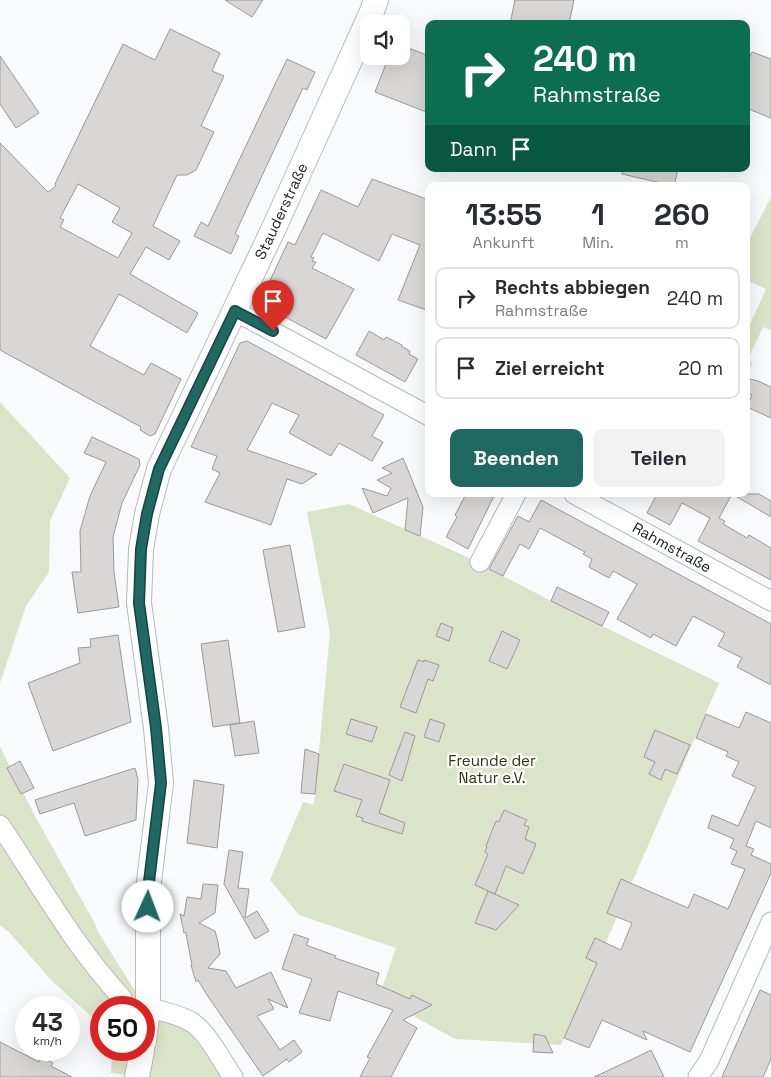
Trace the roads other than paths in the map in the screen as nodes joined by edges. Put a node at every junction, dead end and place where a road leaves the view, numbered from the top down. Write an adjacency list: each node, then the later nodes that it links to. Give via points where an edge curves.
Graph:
1 (376, 0): 2 (main road, Stauderstraße)
2 (235, 311): 3 (street); 11 (main road, Stauderstraße, via 159,469 141,549 139,603 161,783 148,890)
3 (425, 414)
4 (514, 497): 6 (street)
5 (580, 497): 7 (street, Rahmstraße)
6 (480, 562)
7 (771, 601)
8 (0, 825): 10 (street, via 78,942)
9 (770, 926): 16 (street, via 709,1061)
10 (120, 996)
11 (148, 996)
12 (155, 1009): 15 (street, via 192,1023)
13 (140, 1061): 14 (main road)
14 (137, 1077)
15 (233, 1077)
16 (698, 1077)

